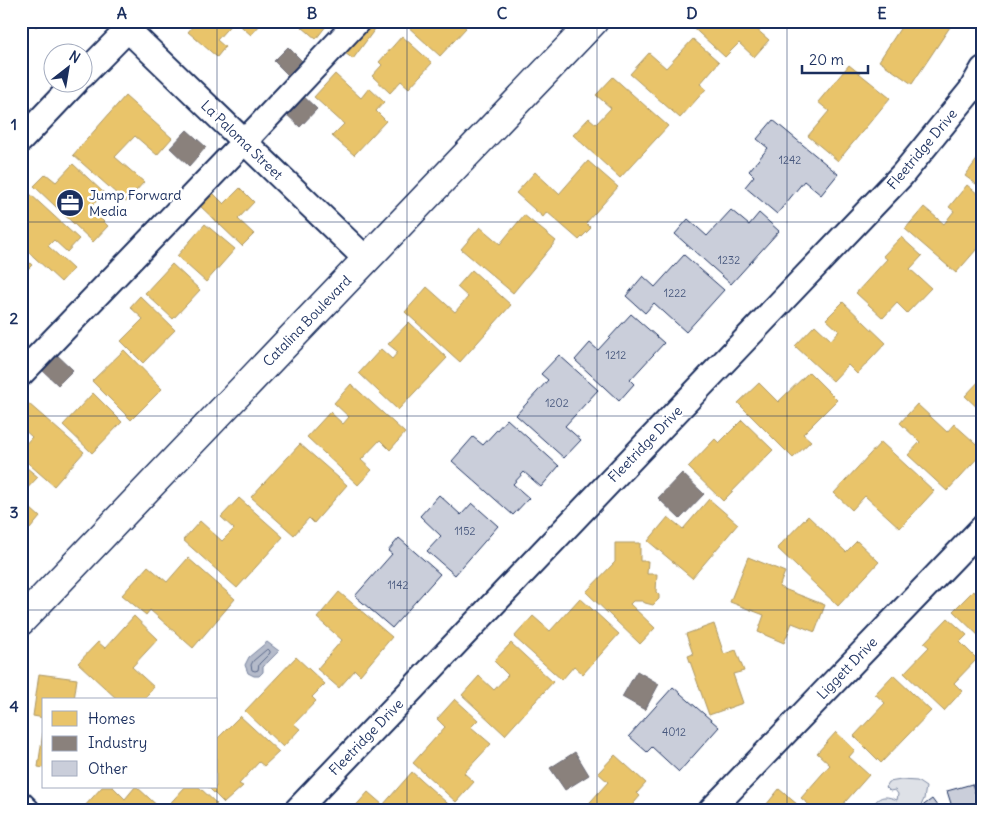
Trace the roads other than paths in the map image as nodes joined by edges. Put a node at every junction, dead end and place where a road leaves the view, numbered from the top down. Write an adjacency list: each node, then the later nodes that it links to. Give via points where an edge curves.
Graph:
1 (358, 21): 8 (street)
2 (594, 21): 9 (main road, Catalina Boulevard)
3 (127, 24): 4 (street); 8 (street, La Paloma Street)
4 (92, 64)
5 (983, 69): 15 (street, Fleetridge Drive, via 971,90 902,175)
6 (67, 92): 7 (street)
7 (21, 140)
8 (244, 142): 9 (street, La Paloma Street); 10 (street)
9 (366, 259): 12 (main road, Catalina Boulevard)
10 (21, 374)
11 (983, 527): 16 (street, Liggett Drive)
12 (21, 620)
13 (21, 804): 14 (street)
14 (27, 810)
15 (297, 810)
16 (711, 810)

